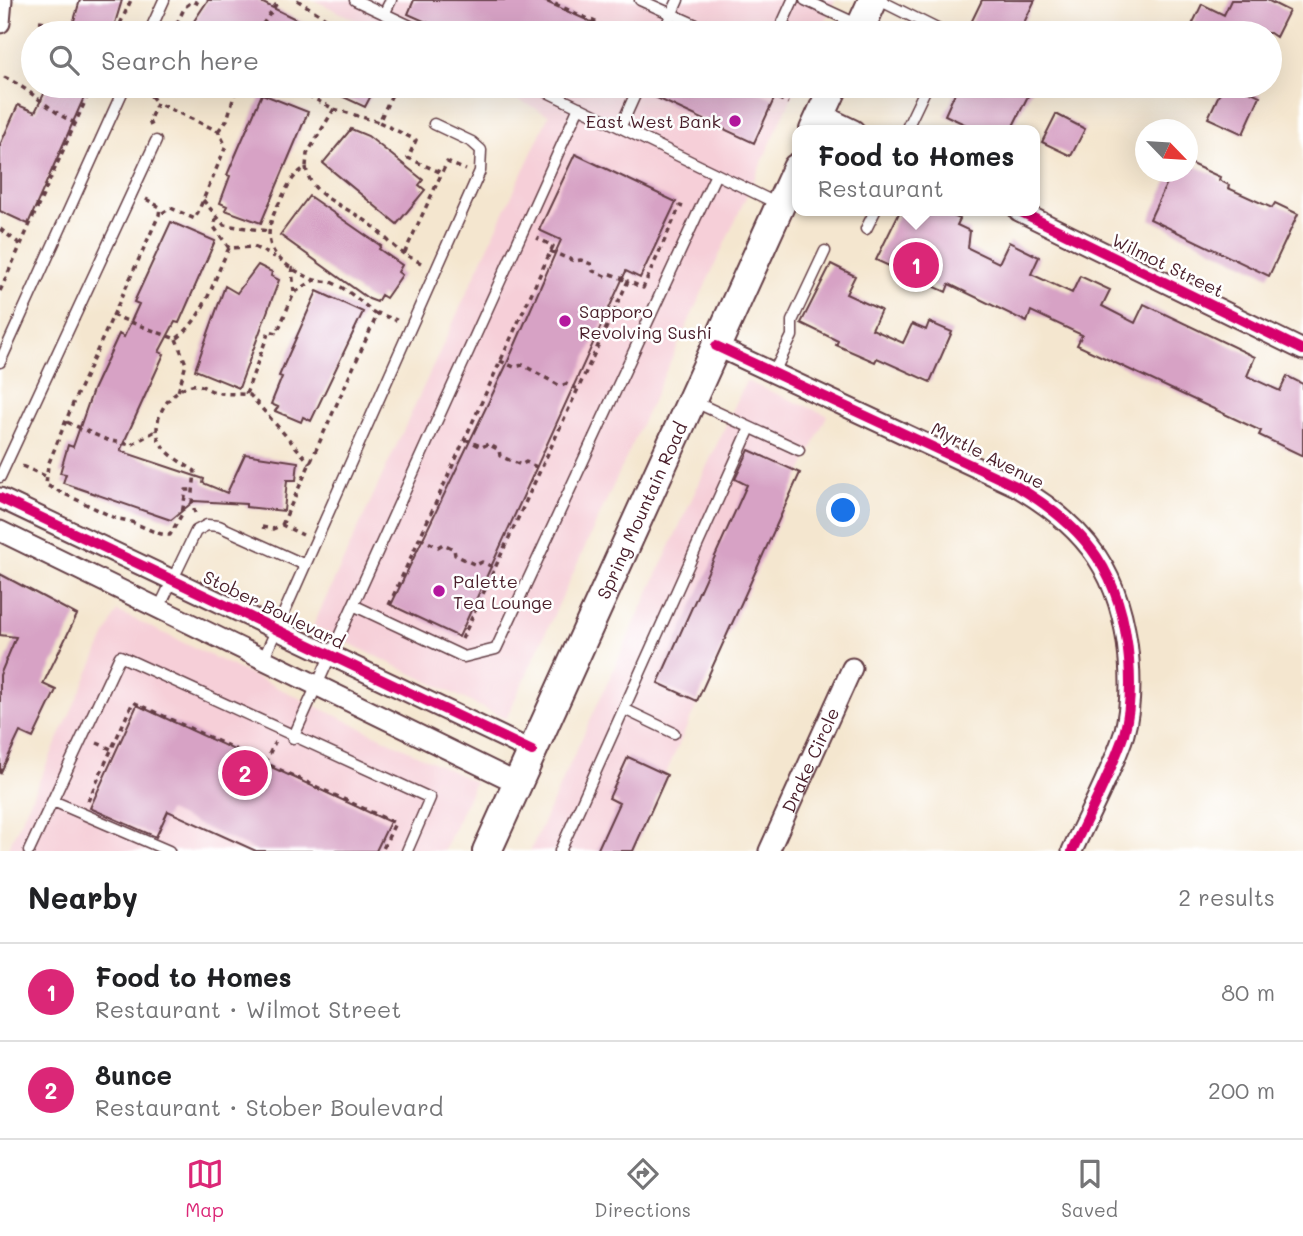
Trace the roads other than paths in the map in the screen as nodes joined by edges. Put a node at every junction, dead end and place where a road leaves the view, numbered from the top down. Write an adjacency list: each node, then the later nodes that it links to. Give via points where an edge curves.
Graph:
1 (2, 0): 20 (street)
2 (164, 0): 12 (lane)
3 (355, 0): 10 (lane)
4 (391, 0): 10 (lane)
5 (640, 0): 11 (lane)
6 (678, 0): 11 (lane)
7 (793, 0): 16 (lane)
8 (805, 0): 17 (lane)
9 (876, 0): 18 (main road); 19 (lane)
10 (384, 14): 13 (lane)
11 (672, 14): 14 (lane); 15 (lane)
12 (154, 21)
13 (399, 21)
14 (669, 21)
15 (688, 21)
16 (783, 21)
17 (844, 21)
18 (865, 21)
19 (920, 21)
20 (0, 23)
21 (120, 98): 41 (lane)
22 (560, 98): 26 (lane)
23 (634, 98): 30 (lane)
24 (829, 98): 27 (main road)
25 (921, 98): 29 (lane)
26 (579, 107): 30 (lane); 51 (lane)
27 (818, 122)
28 (434, 124): 49 (lane, via 481,149 477,175)
29 (908, 125)
30 (621, 126): 32 (lane)
31 (156, 141): 46 (lane)
32 (716, 174): 34 (lane); 51 (lane, via 496,649 464,657)
33 (792, 179): 34 (main road, Spring Mountain Road)
34 (780, 205): 39 (main road, Spring Mountain Road)
35 (872, 216): 37 (lane)
36 (1028, 216): 40 (street, Wilmot Street)
37 (866, 229)
38 (825, 251): 42 (lane)
39 (716, 346): 42 (street, Myrtle Avenue); 43 (main road, Spring Mountain Road)
40 (1303, 351)
41 (0, 362)
42 (774, 372): 70 (street, Myrtle Avenue, via 1050,506 1080,534 1107,574 1126,620 1132,694 1124,734)
43 (691, 400): 44 (lane); 61 (main road, Spring Mountain Road)
44 (750, 428): 45 (lane); 58 (lane)
45 (799, 450)
46 (0, 477)
47 (0, 498): 50 (street, Stober Boulevard)
48 (0, 531): 52 (street)
49 (303, 564): 50 (lane, via 208,525 196,531); 53 (lane)
50 (174, 579): 52 (lane); 53 (street, Stober Boulevard)
51 (353, 605): 54 (lane)
52 (159, 608): 55 (street)
53 (276, 629): 54 (street, Stober Boulevard); 55 (lane)
54 (329, 656): 57 (lane); 61 (street, Stober Boulevard)
55 (263, 660): 57 (street)
56 (852, 668): 69 (street, Drake Circle)
57 (316, 686): 60 (lane); 62 (street)
58 (624, 709): 59 (lane); 68 (lane)
59 (674, 733)
60 (293, 738): 63 (lane, via 120,656); 66 (lane, via 430,798)
61 (532, 751): 62 (main road, Spring Mountain Road)
62 (517, 783): 67 (main road, Spring Mountain Road)
63 (53, 801): 64 (lane); 65 (lane)
64 (29, 851)
65 (169, 851)
66 (407, 851)
67 (486, 851)
68 (560, 851)
69 (769, 851)
70 (1072, 851)

